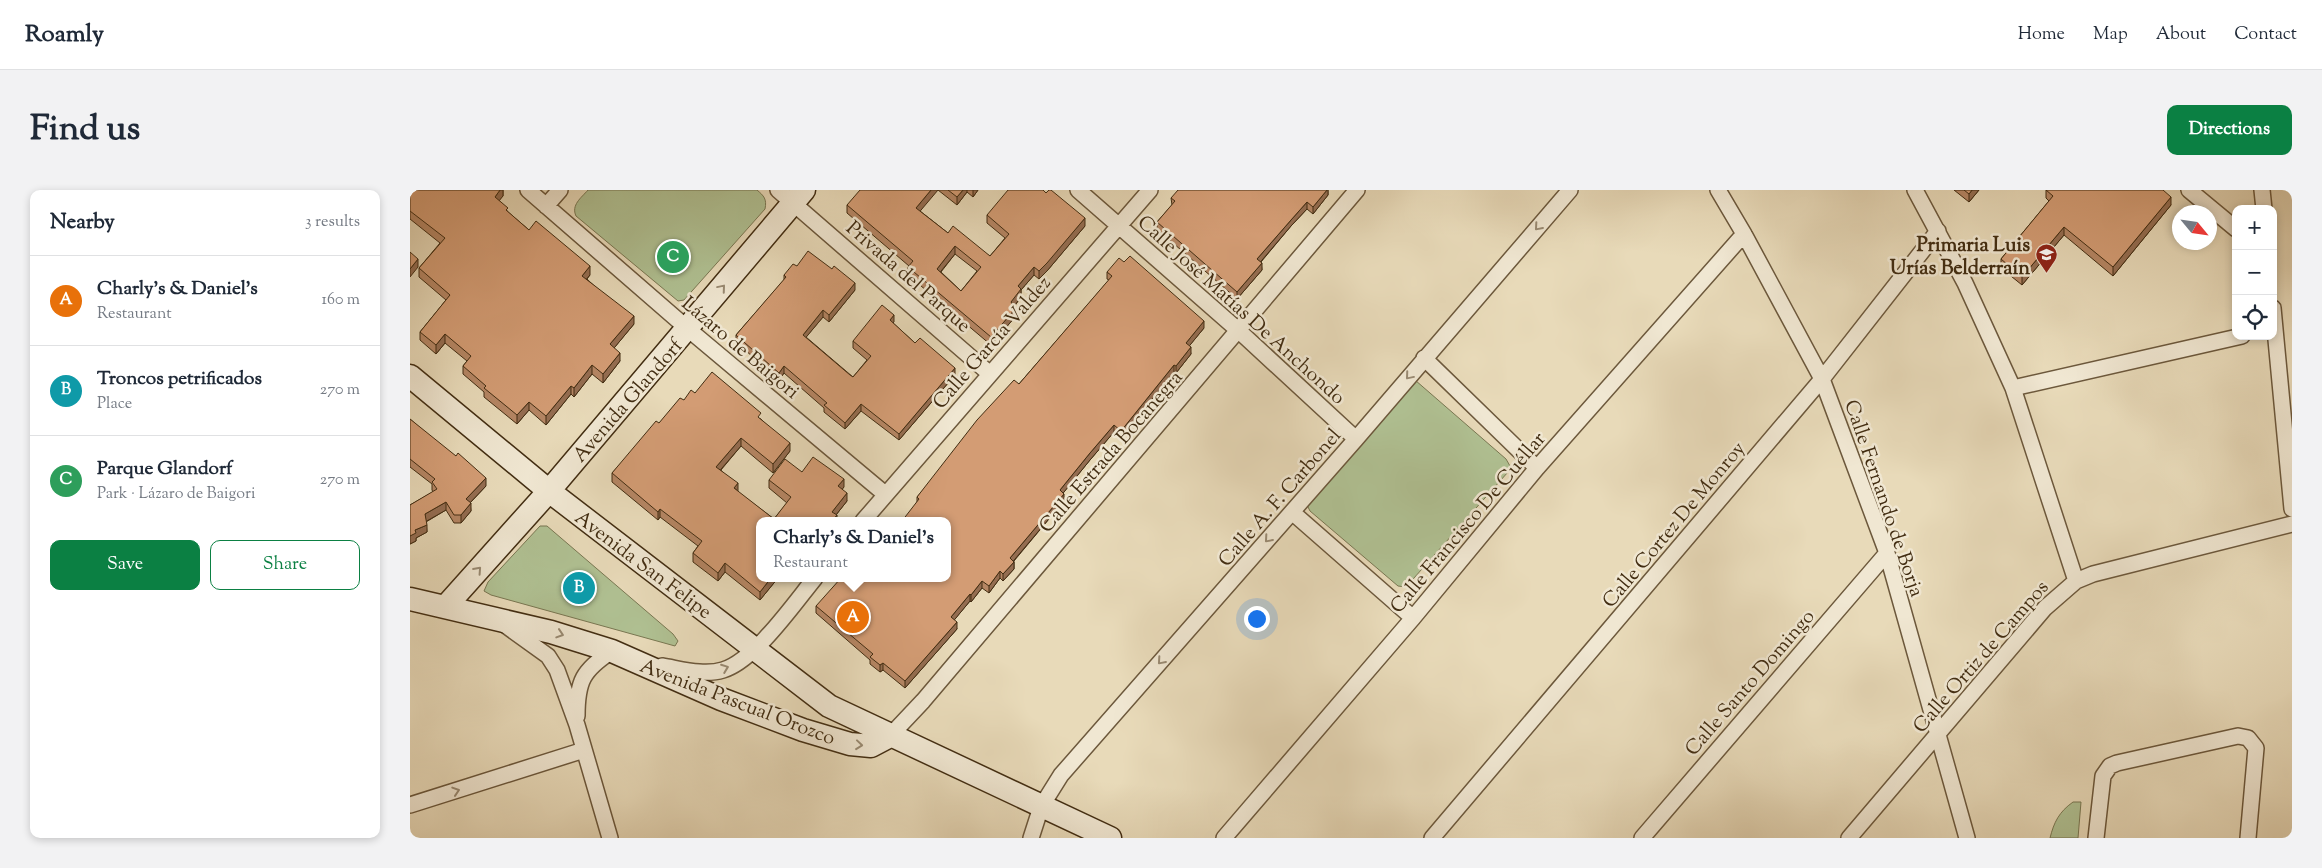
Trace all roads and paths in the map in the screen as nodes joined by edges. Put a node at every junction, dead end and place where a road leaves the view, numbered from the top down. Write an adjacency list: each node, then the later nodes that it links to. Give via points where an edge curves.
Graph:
1 (528, 190): 13 (street, Lázaro de Baigori)
2 (560, 190): 13 (street)
3 (1078, 190): 14 (street, Calle José Matías De Anchondo)
4 (1150, 190): 14 (street, Calle García Valdez)
5 (1357, 190): 19 (street, Calle Estrada Bocanegra)
6 (1570, 190): 22 (street, Calle A. F. Carbonel, one-way to 22)
7 (1718, 190): 17 (street, Calle Fernando de Borja)
8 (1914, 190): 16 (street)
9 (2189, 190): 15 (street)
10 (2262, 190): 12 (street)
11 (792, 194): 18 (main road, Avenida Glandorf, one-way to 11); 23 (street, Privada del Parque)
12 (2264, 205)
13 (546, 206): 18 (street, Lázaro de Baigori)
14 (1119, 226): 19 (street, Calle José Matías De Anchondo); 23 (street, Calle García Valdez)
15 (2232, 226)
16 (1938, 231): 25 (street, Calle Cortez De Monroy); 26 (street)
17 (1744, 234): 25 (street, Calle Fernando de Borja); 28 (street, Calle Francisco De Cuéllar)
18 (688, 329): 29 (main road, Avenida Glandorf); 30 (street, Lázaro de Baigori)
19 (1239, 331): 27 (street, Calle José Matías De Anchondo); 47 (street, Calle Estrada Bocanegra)
20 (2232, 338): 26 (street)
21 (2275, 340): 31 (street)
22 (1424, 358): 27 (street, Calle A. F. Carbonel, one-way to 27); 28 (street)
23 (990, 374): 30 (street, Calle García Valdez)
24 (410, 376): 29 (main road, Avenida San Felipe)
25 (1822, 379): 35 (street, Calle Fernando de Borja); 55 (street, Calle Cortez De Monroy)
26 (2013, 388): 36 (street)
27 (1356, 439): 32 (street, Calle A. F. Carbonel)
28 (1537, 468): 41 (street, Calle Francisco De Cuéllar)
29 (548, 491): 39 (main road, Avenida Glandorf, one-way to 29); 42 (main road, Avenida San Felipe)
30 (885, 494): 33 (street, Calle García Valdez)
31 (2292, 509)
32 (1292, 512): 41 (street); 50 (street, Calle A. F. Carbonel, one-way to 50, via 1062,775)
33 (865, 517)
34 (2292, 524): 36 (street, Calle Ortiz de Campos, via 2128,564)
35 (1887, 553): 46 (street, Calle Fernando de Borja); 56 (street, Calle Santo Domingo)
36 (2076, 581): 46 (street, Calle Ortiz de Campos, via 2044,608)
37 (811, 582): 42 (street)
38 (410, 599): 39 (main road, Avenida Pascual Orozco)
39 (446, 606): 40 (main road, Avenida Pascual Orozco)
40 (493, 618): 43 (main road, Avenida Pascual Orozco, one-way to 43); 45 (street, via 548,656 557,670)
41 (1413, 618): 54 (street, Calle Francisco De Cuéllar)
42 (755, 649): 44 (street, one-way to 42, via 711,672 733,665); 47 (main road, Avenida San Felipe, via 829,706)
43 (612, 652): 44 (main road, Avenida Pascual Orozco); 45 (street, via 594,662 582,679)
44 (643, 664): 47 (main road, Avenida Pascual Orozco, one-way to 47, via 721,699 850,744 871,746)
45 (577, 725): 48 (street)
46 (1938, 734): 57 (street, Calle Ortiz de Campos); 58 (street, Calle Fernando de Borja)
47 (890, 736): 50 (main road)
48 (584, 750): 49 (street, one-way to 48); 51 (street)
49 (410, 805)
50 (1041, 807): 52 (street, Calle A. F. Carbonel); 53 (main road)
51 (610, 838)
52 (1031, 838)
53 (1110, 838)
54 (1224, 838)
55 (1432, 838)
56 (1642, 838)
57 (1849, 838)
58 (1967, 838)
59 (2096, 838): 60 (street, via 2102,780 2110,766 2238,736 2248,738 2256,748)
60 (2248, 838)

